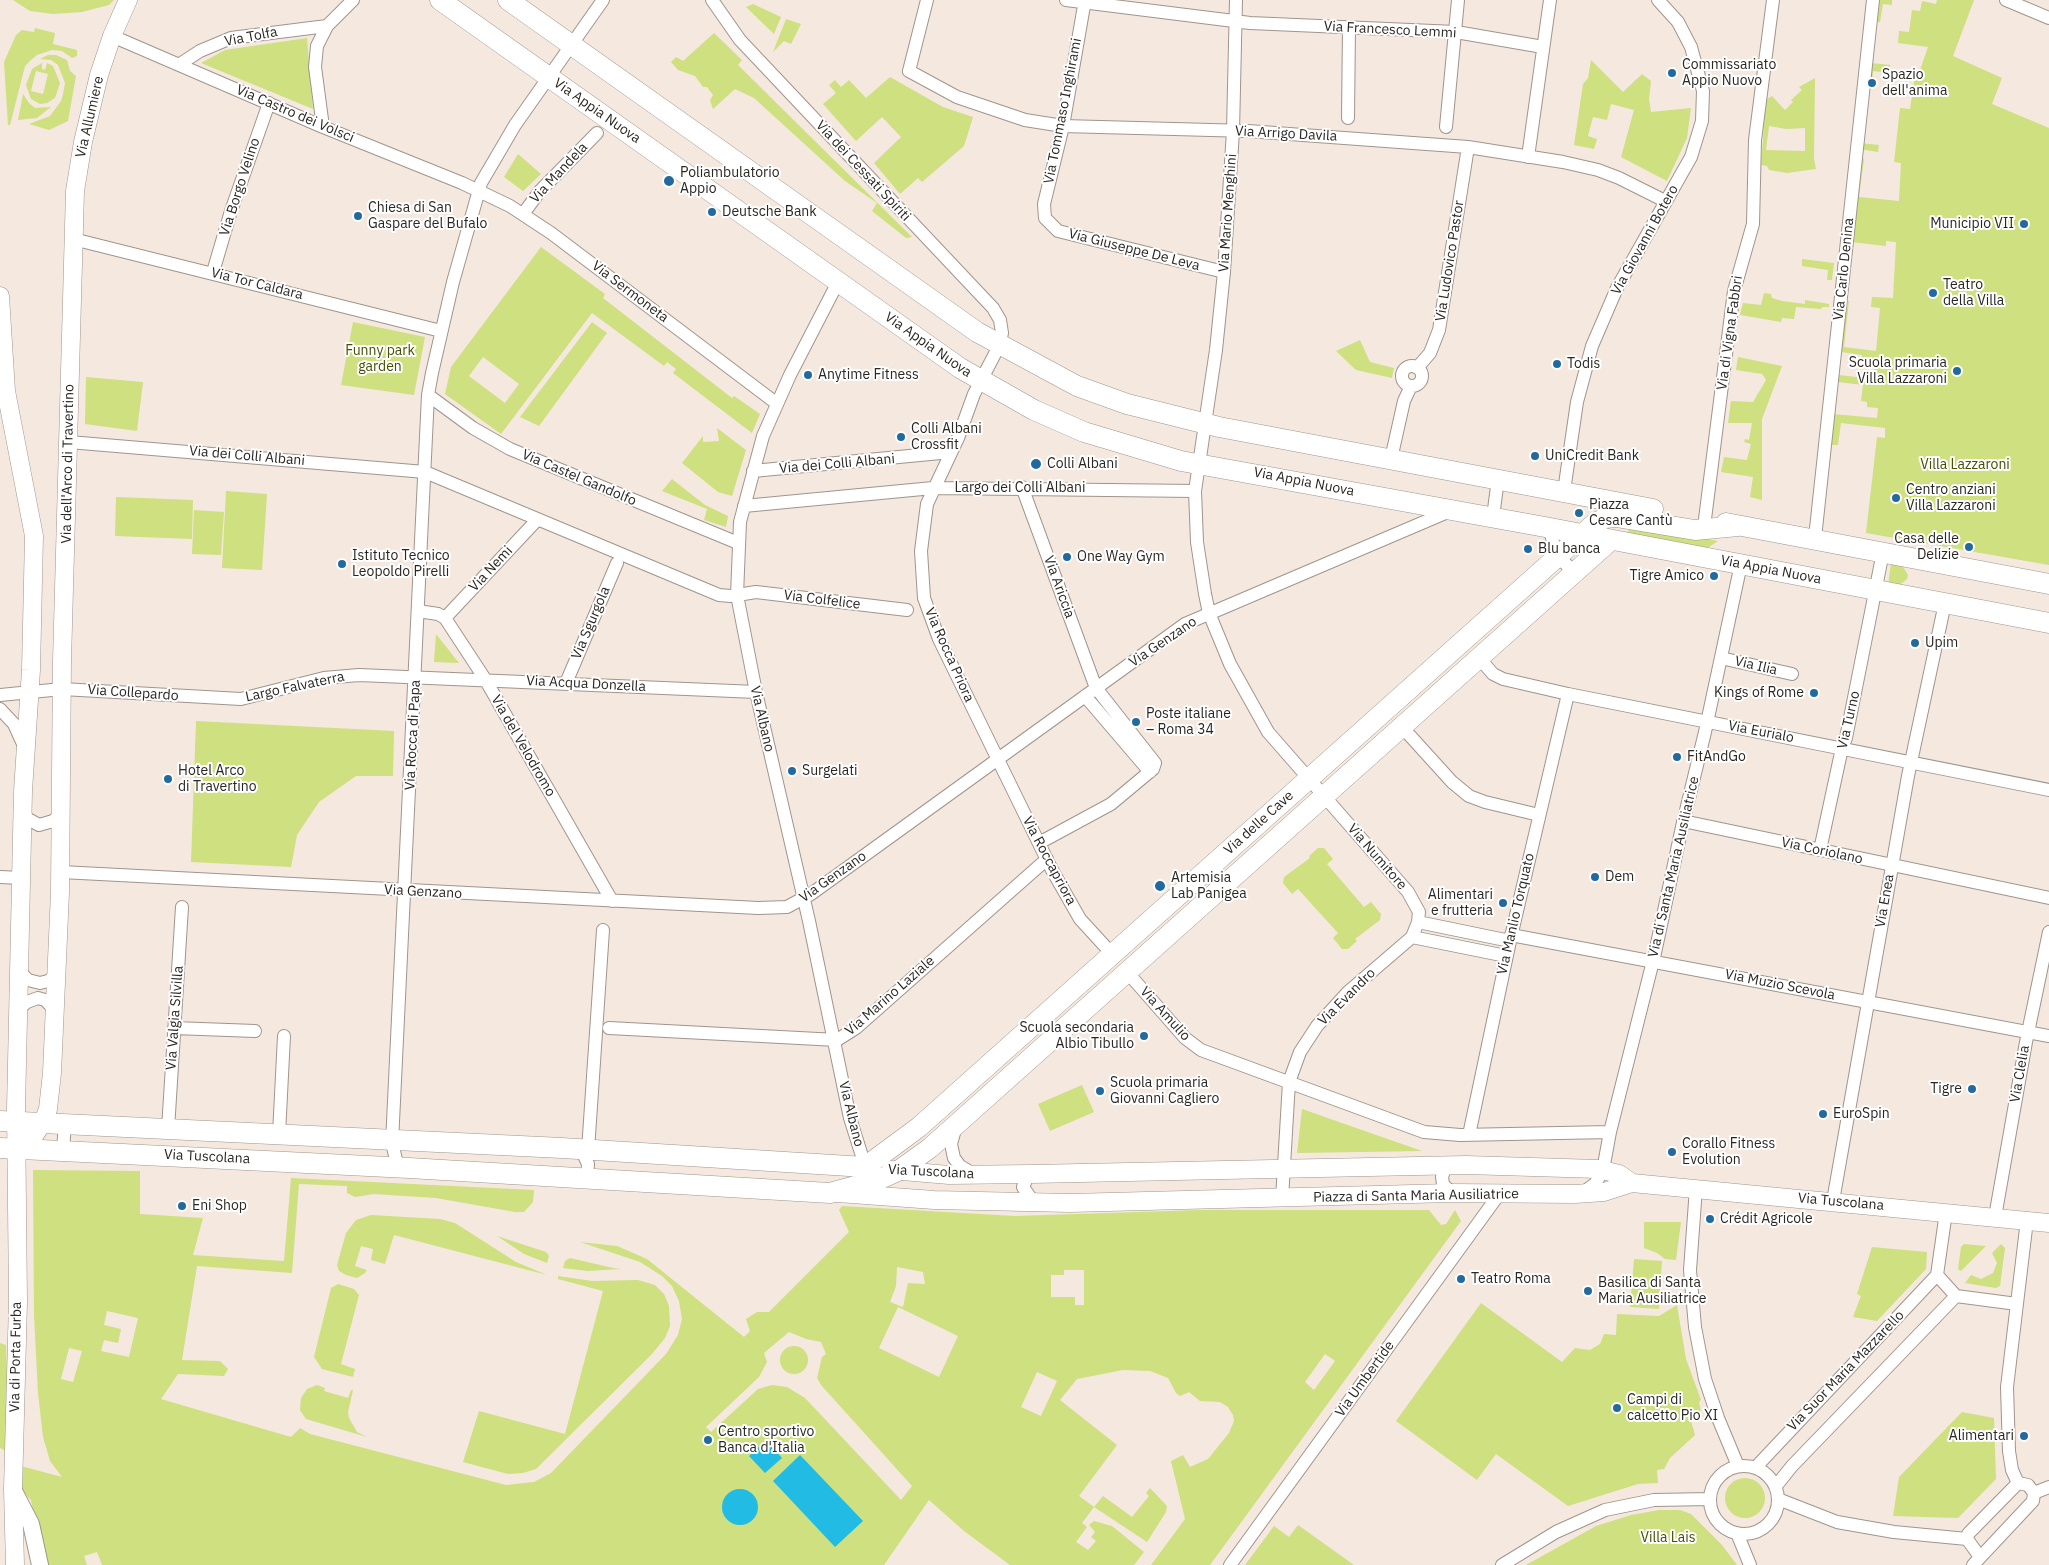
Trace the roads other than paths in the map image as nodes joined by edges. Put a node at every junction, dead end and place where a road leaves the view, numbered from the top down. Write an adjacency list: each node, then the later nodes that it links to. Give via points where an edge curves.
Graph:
1 (128, 0): 22 (main road, Via Allumiere)
2 (353, 0): 19 (street)
3 (440, 0): 26 (main road, Via Appia Nuova)
4 (508, 0): 23 (main road)
5 (603, 0): 23 (street, Via Rocca di Papa)
6 (712, 0): 47 (street, Via dei Cessati Spiriti, via 732,30 758,59 993,308 1001,324)
7 (927, 0): 29 (street, Via Arrigo Davila, via 909,71 950,94 986,108 1025,120)
8 (1066, 0): 16 (street, Via Francesco Lemmi)
9 (1236, 0): 18 (street, Via Mario Menghini)
10 (1458, 0): 21 (street)
11 (1550, 0): 24 (street)
12 (1658, 0): 37 (street, Via Giovanni Botero, via 1678,22 1691,47 1699,70 1703,100 1702,121 1695,146)
13 (1773, 0): 66 (street, Via di Vigna Fabbri, via 1755,140 1753,224 1734,291)
14 (1873, 0): 71 (street, Via Carlo Denina)
15 (2006, 0): 17 (street)
16 (1084, 1): 18 (street, Via Francesco Lemmi); 29 (street, Via Tommaso Inghirami)
17 (2049, 18)
18 (1236, 21): 20 (street, Via Francesco Lemmi); 32 (street, Via Mario Menghini)
19 (327, 26): 25 (street, Via Tolfa, via 232,38 200,51); 30 (street, via 315,56)
20 (1349, 27): 21 (street, Via Francesco Lemmi); 28 (street)
21 (1456, 32): 24 (street, Via Francesco Lemmi); 31 (street)
22 (112, 36): 25 (street, Via Castro dei Volsci); 40 (main road, Via Allumiere, via 83,142 75,191)
23 (572, 44): 26 (street, Via Rocca di Papa); 47 (main road, via 699,137)
24 (1544, 47): 35 (street)
25 (180, 64): 27 (street, Via Castro dei Volsci)
26 (549, 77): 36 (street, Via Rocca di Papa, via 501,147); 43 (main road, Via Appia Nuova)
27 (269, 103): 30 (street, Via Castro dei Volsci); 41 (street, Via Borgo Velino)
28 (1348, 118)
29 (1063, 126): 32 (street, Via Arrigo Davila); 39 (street, Via Tommaso Inghirami, via 1043,207)
30 (323, 127): 36 (street, Via Castro dei Volsci)
31 (1446, 127)
32 (1233, 131): 34 (street, Via Arrigo Davila); 42 (street, Via Mario Menghini)
33 (597, 133): 38 (street, Via Mandela, via 540,191)
34 (1468, 147): 35 (street, Via Arrigo Davila); 54 (street, Via Ludovico Pastor, via 1439,330 1430,353 1417,368 1422,378 1411,386 1404,401)
35 (1528, 157): 37 (street, Via Arrigo Davila, via 1607,173)
36 (478, 190): 38 (street, Via Sermoneta); 46 (street, Via Rocca di Papa)
37 (1665, 201): 62 (street, Via Giovanni Botero, via 1617,288 1592,346 1577,402)
38 (523, 214): 50 (street, Via Sermoneta)
39 (1047, 221): 42 (street, Via Giuseppe De Leva, via 1058,231)
40 (73, 239): 41 (street, Via Tor Caldara); 52 (main road, Via dell'Arco di Travertino)
41 (213, 272): 46 (street, Via Tor Caldara)
42 (1224, 272): 51 (street, Via Mario Menghini)
43 (838, 282): 48 (main road, Via Appia Nuova); 50 (street, Via Albano)
44 (0, 296): 45 (main road)
45 (1, 320): 97 (main road, via 6,391 34,536)
46 (441, 331): 49 (street, Via Rocca di Papa)
47 (999, 346): 48 (street, Largo dei Colli Albani); 51 (main road, via 1092,392)
48 (980, 381): 53 (street, Largo dei Colli Albani); 55 (main road, Via Appia Nuova, via 1084,432)
49 (428, 395): 57 (street, Via Rocca di Papa); 73 (street, Via Castel Gandolfo, via 473,428 510,449)
50 (776, 404): 56 (street, Via Albano)
51 (1204, 424): 54 (main road); 55 (street, Via Mario Menghini)
52 (69, 442): 57 (street, Via dei Colli Albani); 95 (main road, Via dell'Arco di Travertino)
53 (951, 452): 56 (street, Via dei Colli Albani); 60 (street, Largo dei Colli Albani)
54 (1391, 459): 58 (main road)
55 (1198, 463): 61 (street); 64 (main road, Via Appia Nuova)
56 (753, 471): 63 (street, Via Albano)
57 (425, 472): 67 (street); 84 (street, Via Rocca di Papa)
58 (1498, 480): 62 (main road); 65 (street)
59 (1022, 487): 60 (street, Largo dei Colli Albani); 61 (street, Largo dei Colli Albani); 94 (street, Via Ariccia)
60 (933, 488): 63 (street); 107 (street, Via Rocca Priora, via 921,541 925,604)
61 (1195, 491): 85 (street, Via Numitore, via 1198,553)
62 (1564, 491): 66 (main road)
63 (744, 506): 73 (street, Via Albano)
64 (1451, 510): 65 (main road, Via Appia Nuova); 85 (street, Via Genzano)
65 (1493, 517): 69 (main road, Via Appia Nuova)
66 (1705, 519): 68 (main road)
67 (537, 520): 81 (street, via 719,595); 86 (street, Via Nemi)
68 (1738, 526): 70 (main road, via 1695,530 1627,518 1605,518); 71 (main road)
69 (1545, 527): 70 (main road, Via Appia Nuova); 75 (street, via 1553,542)
70 (1582, 534): 72 (main road, Via Appia Nuova); 75 (main road, Via delle Cave)
71 (1814, 538): 74 (main road)
72 (1611, 540): 77 (main road, Via Appia Nuova); 78 (main road, Via delle Cave)
73 (738, 543): 81 (street, Via Albano)
74 (1883, 552): 79 (main road); 80 (street, Via Turno)
75 (1551, 562): 78 (street, via 1562,561 1567,565 1570,572); 110 (main road, Via delle Cave)
76 (617, 563): 93 (street, Via Sgurgola)
77 (1741, 564): 80 (main road, Via Appia Nuova); 88 (street, Via di Santa Maria Ausiliatrice)
78 (1566, 581): 89 (main road, Via delle Cave)
79 (2049, 584)
80 (1877, 590): 82 (main road, Via Appia Nuova); 105 (street, Via Turno)
81 (737, 595): 83 (street, Via Colfelice, via 756,592); 96 (street, Via Albano)
82 (1945, 603): 87 (main road, Via Appia Nuova); 108 (street, Via Enea)
83 (907, 610)
84 (418, 611): 86 (street); 91 (street, Via Rocca di Papa)
85 (1209, 613): 94 (street, Via Genzano, via 1186,624); 110 (street, Via Numitore, via 1234,673 1256,712 1274,739)
86 (445, 618): 92 (street, Via del Velodromo)
87 (2049, 622)
88 (1720, 658): 90 (street, Via Ilia); 103 (street, Via di Santa Maria Ausiliatrice)
89 (1480, 659): 98 (street, Via Eurialo, via 1502,679); 104 (main road, Via delle Cave)
90 (1792, 674)
91 (416, 676): 92 (street, Via Acqua Donzella); 101 (street, Largo Falvaterra, via 339,676 247,699); 124 (street, Via Rocca di Papa)
92 (485, 679): 93 (street, Via Acqua Donzella); 127 (street, Via del Velodromo)
93 (566, 683): 96 (street, Via Acqua Donzella)
94 (1096, 688): 100 (street, Via Genzano); 109 (street, Via Ariccia, via 1153,757 1155,765)
95 (62, 690): 97 (street); 101 (street, Via Collepardo); 114 (main road, Via dell'Arco di Travertino)
96 (756, 692): 126 (street, Via Albano)
97 (29, 694): 99 (street); 106 (main road)
98 (1568, 694): 103 (street, Via Eurialo); 115 (street, Via Manlio Torquato)
99 (0, 695)
100 (1085, 696): 107 (street, Via Genzano); 109 (street)
101 (204, 698)
102 (0, 708): 106 (street, via 14,724)
103 (1707, 722): 105 (street, Via Eurialo); 116 (street, Via di Santa Maria Ausiliatrice)
104 (1403, 728): 112 (main road, Via delle Cave); 115 (street, via 1469,796)
105 (1842, 748): 108 (street, Via Eurialo); 118 (street, Via Turno)
106 (25, 749): 113 (main road)
107 (997, 760): 117 (street, Via Roccapriora); 126 (street, Via Genzano)
108 (1911, 762): 111 (street, Via Eurialo); 120 (street, Via Enea)
109 (1150, 772): 117 (street, via 1106,808)
110 (1309, 778): 112 (street, Via Numitore); 134 (main road, Via delle Cave)
111 (2049, 790)
112 (1326, 797): 129 (street, Via Numitore, via 1414,900 1419,912); 138 (main road, Via delle Cave)
113 (23, 812): 114 (street, via 28,820 39,824 50,823); 123 (main road)
114 (61, 814): 121 (main road, Via dell'Arco di Travertino)
115 (1539, 815): 133 (street, Via Manlio Torquato)
116 (1683, 821): 118 (street, Via Coriolano); 136 (street, Via di Santa Maria Ausiliatrice)
117 (1039, 843): 119 (street, Via Roccapriora)
118 (1820, 850): 120 (street, Via Coriolano)
119 (1046, 859): 134 (street, Via Roccapriora, via 1080,919); 149 (street, Via Marino Laziale, via 856,1028)
120 (1892, 866): 125 (street, Via Coriolano); 140 (street, Via Enea)
121 (61, 872): 124 (street, Via Genzano); 139 (main road, Via dell'Arco di Travertino)
122 (0, 877): 123 (street)
123 (22, 878): 137 (main road)
124 (405, 891): 127 (street, Via Genzano); 159 (street, Via Rocca di Papa)
125 (2049, 898)
126 (803, 900): 127 (street, Via Genzano, via 791,906 774,908); 149 (street, Via Albano)
127 (612, 901)
128 (182, 907): 143 (street, Via Valgia Silvilla)
129 (1418, 922): 132 (street, Via Evandro); 133 (street, Via Muzio Scevola)
130 (603, 930): 161 (street)
131 (2049, 932): 146 (street, Via Clelia)
132 (1412, 937): 135 (street); 150 (street, Via Evandro, via 1348,992 1328,1014 1300,1052)
133 (1510, 938): 135 (street, Via Manlio Torquato); 136 (street, Via Muzio Scevola)
134 (1112, 954): 138 (main road); 169 (main road, Via delle Cave)
135 (1506, 956): 158 (street, Via Manlio Torquato)
136 (1653, 961): 140 (street, Via Muzio Scevola); 156 (street, Via di Santa Maria Ausiliatrice)
137 (20, 972): 139 (street, via 28,980 40,983); 141 (main road)
138 (1128, 973): 150 (street, Via Amulio, via 1194,1046); 154 (main road, Via delle Cave)
139 (56, 974): 142 (main road, Via dell'Arco di Travertino)
140 (1867, 1001): 146 (street, Via Muzio Scevola); 179 (street, Via Enea)
141 (20, 1008): 142 (street, via 38,998); 151 (main road)
142 (54, 1008): 152 (main road, Via dell'Arco di Travertino, via 51,1085)
143 (174, 1028): 145 (street); 155 (street, Via Valgia Silvilla)
144 (609, 1028): 149 (street, Via Marino Laziale)
145 (255, 1031)
146 (2028, 1033): 148 (street, Via Muzio Scevola); 182 (street, Via Clelia)
147 (284, 1036): 157 (street)
148 (2049, 1036)
149 (834, 1040): 169 (street, Via Albano, via 850,1118)
150 (1288, 1082): 158 (street, via 1424,1132); 165 (street)
151 (8, 1121): 152 (main road, Via Tuscolana); 160 (main road, Via di Porta Furba)
152 (43, 1122): 153 (main road, Via Tuscolana); 160 (main road, via 34,1136)
153 (65, 1123): 155 (main road, Via Tuscolana); 162 (street)
154 (957, 1124): 167 (main road, Via delle Cave); 170 (street, via 952,1144 954,1158)
155 (168, 1129): 157 (main road, Via Tuscolana)
156 (1610, 1132): 158 (street); 166 (street, Via di Santa Maria Ausiliatrice)
157 (279, 1134): 159 (main road, Via Tuscolana)
158 (1469, 1135)
159 (392, 1140): 161 (main road, Via Tuscolana); 164 (street)
160 (8, 1149): 162 (main road, Via Tuscolana); 193 (main road, Via di Porta Furba, via 18,1302)
161 (584, 1150): 169 (main road, Via Tuscolana); 171 (street, via 588,1164)
162 (63, 1151): 164 (main road, Via Tuscolana)
163 (1451, 1164): 165 (main road, Piazza di Santa Maria Ausiliatrice); 166 (main road, Piazza di Santa Maria Ausiliatrice); 175 (street, via 1442,1177 1443,1184)
164 (398, 1168): 171 (main road, Via Tuscolana)
165 (1282, 1169): 168 (main road, Via Tuscolana); 178 (street)
166 (1603, 1170): 172 (main road, Via Tuscolana, via 1619,1174); 177 (street, via 1595,1184)
167 (898, 1171): 169 (main road, Via delle Cave); 170 (main road, Via Tuscolana)
168 (1032, 1174): 170 (main road, Via Tuscolana); 180 (street, via 1023,1187)
169 (868, 1175): 174 (main road)
170 (975, 1175)
171 (587, 1179): 174 (main road, Via Tuscolana)
172 (1632, 1183): 173 (main road, Via Tuscolana); 177 (main road, Via Tuscolana, via 1604,1192)
173 (1696, 1188): 179 (main road, Via Tuscolana); 188 (street, via 1690,1270 1695,1327 1705,1378)
174 (830, 1193): 180 (main road, Via Tuscolana)
175 (1451, 1193): 176 (main road, Piazza di Santa Maria Ausiliatrice); 178 (main road, Piazza di Santa Maria Ausiliatrice)
176 (1500, 1193): 177 (main road, Piazza di Santa Maria Ausiliatrice); 202 (street, Via Umbertide)
177 (1581, 1194)
178 (1282, 1198): 180 (main road, Via Tuscolana)
179 (1833, 1201): 181 (main road, Via Tuscolana)
180 (1034, 1203)
181 (1946, 1212): 182 (main road, Via Tuscolana); 185 (street)
182 (1995, 1217): 183 (main road, Via Tuscolana)
183 (2027, 1220): 184 (main road, Via Tuscolana); 187 (street)
184 (2049, 1223)
185 (1937, 1275): 186 (street); 189 (street, Via Suor Maria Mazzarello)
186 (1956, 1296): 187 (street); 191 (street, Via Suor Maria Mazzarello)
187 (2017, 1304): 190 (street, via 2008,1368 2007,1408 2011,1466)
188 (1738, 1466): 189 (street); 195 (street, via 1720,1475 1711,1489)
189 (1756, 1467): 191 (street, via 1767,1474)
190 (2018, 1483): 194 (street, via 2025,1483); 198 (street, via 1969,1532)
191 (1776, 1486): 196 (street)
192 (2049, 1487): 194 (street)
193 (13, 1489): 200 (main road, Via di Porta Furba); 201 (street, via 29,1519)
194 (2034, 1493): 199 (street, via 2033,1501)
195 (1710, 1499): 197 (street, via 1717,1521); 203 (street, via 1646,1501 1605,1510 1556,1532)
196 (1778, 1499): 197 (street, via 1775,1513 1766,1526 1751,1533); 198 (street, via 1837,1522 1894,1532)
197 (1737, 1533): 204 (street)
198 (1967, 1539): 199 (street)
199 (1978, 1559)
200 (15, 1565)
201 (40, 1565)
202 (1230, 1565)
203 (1502, 1565)
204 (1750, 1565)

